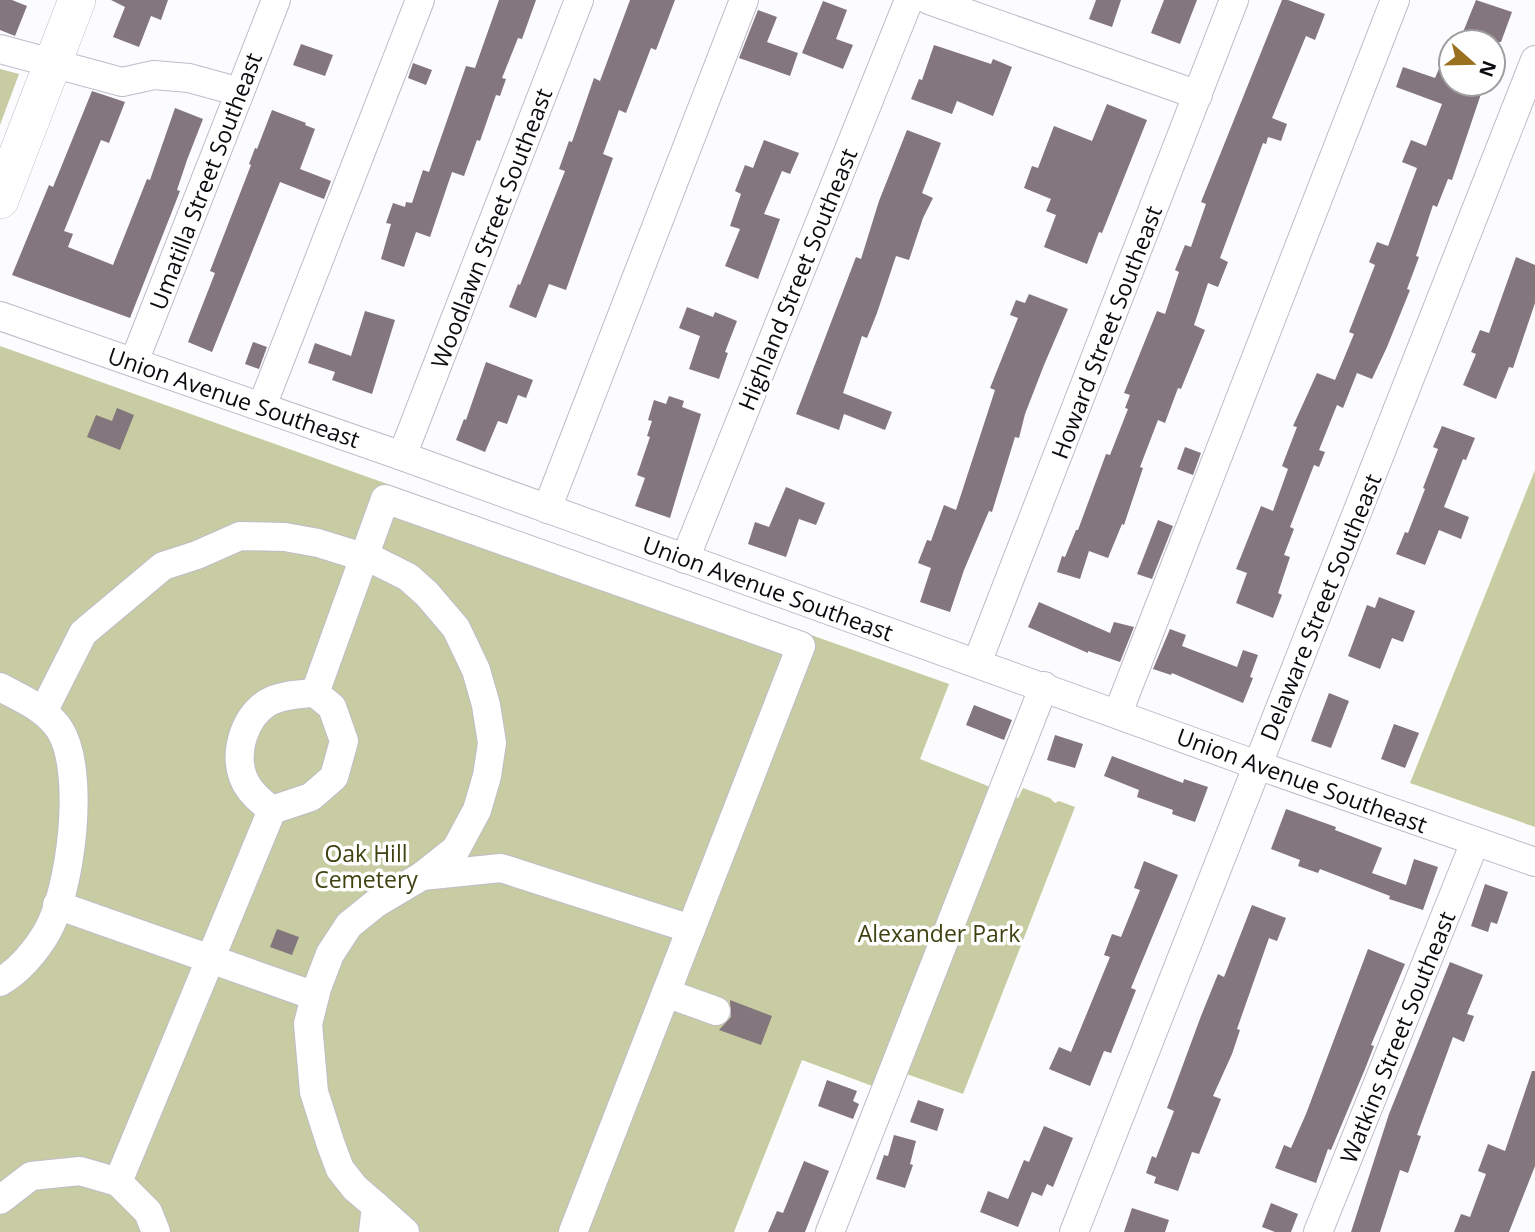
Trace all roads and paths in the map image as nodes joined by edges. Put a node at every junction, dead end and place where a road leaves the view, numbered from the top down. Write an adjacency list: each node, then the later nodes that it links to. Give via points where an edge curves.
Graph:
1 (77, 0): 12 (main road)
2 (276, 0): 13 (street, Umatilla Street Southeast)
3 (420, 0): 18 (street)
4 (579, 0): 19 (street, Woodlawn Street Southeast)
5 (744, 0): 20 (street)
6 (909, 0): 22 (street, Highland Street Southeast)
7 (929, 0): 14 (street)
8 (1234, 0): 14 (street, Howard Street Southeast)
9 (1395, 0): 28 (street)
10 (0, 49): 12 (street)
11 (1535, 60): 29 (street, Delaware Street Southeast)
12 (52, 65): 13 (street, via 122,82 154,75); 15 (main road)
13 (240, 92): 17 (street, Umatilla Street Southeast)
14 (1198, 95): 23 (street, Howard Street Southeast)
15 (0, 201)
16 (0, 316): 17 (street, Union Avenue Southeast)
17 (134, 362): 18 (street, Union Avenue Southeast)
18 (262, 406): 19 (street, Union Avenue Southeast)
19 (402, 456): 20 (street, Union Avenue Southeast)
20 (547, 509): 22 (street, Union Avenue Southeast)
21 (363, 557): 26 (street); 27 (street, via 285,537 240,536 163,566 83,633); 33 (street, via 408,577 456,628 486,705 492,743 477,810 456,849); 35 (street, via 385,499 801,646)
22 (685, 559): 23 (street, Union Avenue Southeast)
23 (977, 663): 24 (street, Union Avenue Southeast)
24 (1044, 686): 28 (street, Union Avenue Southeast); 47 (street)
25 (0, 687): 27 (street)
26 (315, 693): 30 (street, via 332,707 344,741 334,777 311,797); 30 (street, via 267,703 249,722 239,752 243,779)
27 (44, 710): 34 (street, via 60,731 73,781 71,855)
28 (1118, 713): 29 (street, Union Avenue Southeast)
29 (1257, 765): 31 (street, Union Avenue Southeast); 48 (street, Delaware Street Southeast)
30 (272, 810): 36 (street)
31 (1475, 842): 32 (street, Union Avenue Southeast); 49 (street, Watkins Street Southeast)
32 (1535, 862)
33 (422, 876): 35 (street, via 501,868); 39 (street, via 374,904 349,925 330,954)
34 (57, 905): 36 (street); 37 (street, via 48,931 28,959)
35 (691, 929): 38 (street)
36 (210, 959): 39 (street); 41 (street)
37 (0, 982)
38 (666, 993): 40 (street); 46 (street)
39 (315, 996): 43 (street, via 308,1024 314,1092 340,1169)
40 (716, 1011)
41 (118, 1182): 42 (street, via 80,1171 31,1176); 44 (street, via 148,1212)
42 (0, 1200)
43 (374, 1219): 45 (street)
44 (156, 1232)
45 (405, 1232)
46 (573, 1232)
47 (830, 1232)
48 (1074, 1232)
49 (1318, 1232)

